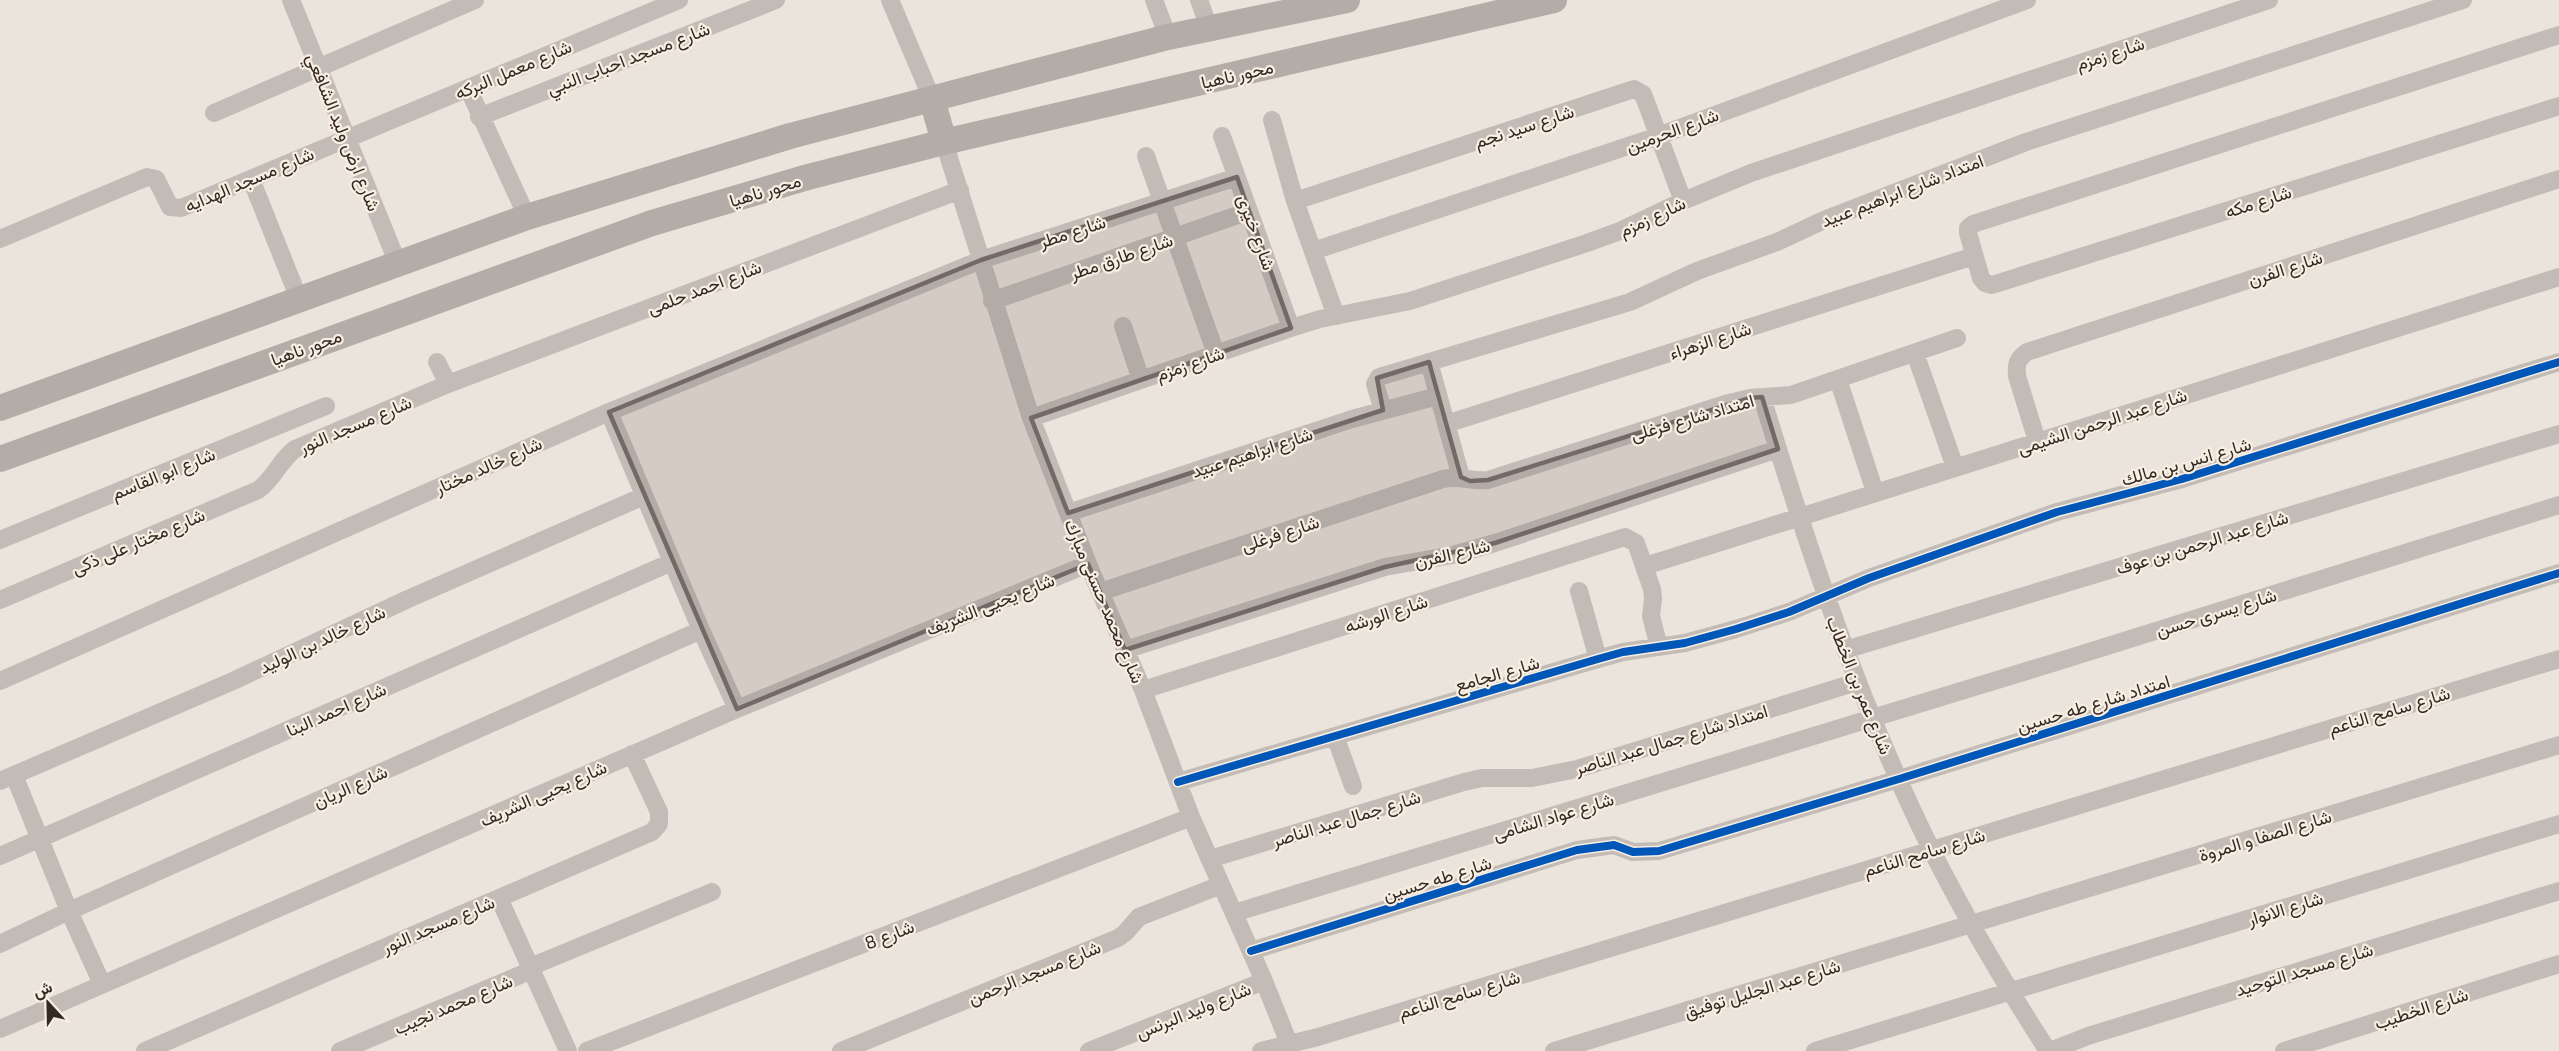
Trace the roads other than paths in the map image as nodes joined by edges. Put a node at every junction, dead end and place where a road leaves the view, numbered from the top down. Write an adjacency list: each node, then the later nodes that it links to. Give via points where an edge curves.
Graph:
1 (291, 0): 16 (street, شارع ارض وليد الشافعي)
2 (475, 0): 16 (street)
3 (679, 0): 17 (street, شارع معمل البركه)
4 (776, 0): 21 (street, شارع مسجد احباب النبي)
5 (890, 0): 18 (street)
6 (1154, 0): 15 (street)
7 (1199, 0): 13 (street)
8 (1347, 0): 13 (main road)
9 (1554, 0): 26 (main road, محور ناهيا)
10 (2027, 0): 24 (street, شارع الحرمين)
11 (2269, 0): 33 (street, شارع زمزم, via 1777,164)
12 (2463, 0): 53 (street, امتداد شارع ابراهيم عبيد, via 2026,142 1697,271 1630,302)
13 (1209, 28): 15 (main road)
14 (2559, 35): 40 (street, via 1974,224 1968,228)
15 (1168, 38): 18 (main road)
16 (318, 68): 20 (street); 25 (street, شارع ارض وليد الشافعي)
17 (468, 88): 21 (street); 25 (street, شارع معمل البركه)
18 (932, 99): 26 (main road); 36 (main road, via 790,136)
19 (2559, 106): 40 (street, شارع مكه, via 1992,285 1984,283)
20 (214, 113)
21 (479, 117): 36 (street)
22 (1272, 120): 32 (street)
23 (1222, 136): 28 (street, شارع خيرى)
24 (1658, 136): 32 (street, شارع سيد نجم, via 1643,94 1634,89); 33 (street, شارع سيد نجم); 39 (street, شارع الحرمين)
25 (347, 139): 29 (street, شارع مسجد الهدايه); 42 (street, شارع ارض وليد الشافعي)
26 (944, 142): 31 (street, شارع محمد حسنى مبارك); 69 (main road, محور ناهيا, via 652,223)
27 (1146, 156): 34 (street)
28 (1237, 177): 34 (street, شارع مطر); 35 (street, شارع خيرى)
29 (251, 179): 38 (street, شارع مسجد الهدايه, via 177,209 167,204 156,179 147,177); 44 (street)
30 (2559, 179): 67 (street, شارع الفرن, via 2027,352 2016,365 2017,376)
31 (960, 190): 41 (street, شارع محمد حسنى مبارك); 57 (street, شارع احمد حلمى)
32 (1295, 201): 39 (street)
33 (1683, 201): 46 (street, شارع زمزم, via 1620,231 1565,250 1410,301)
34 (1162, 202): 37 (street); 41 (street, شارع مطر)
35 (1249, 211): 37 (street, شارع طارق مطر); 48 (street, شارع خيرى)
36 (527, 217): 42 (main road)
37 (1175, 237): 45 (street, شارع طارق مطر); 51 (street)
38 (0, 239)
39 (1313, 251): 46 (street)
40 (1974, 256): 65 (street, شارع الزهراء)
41 (981, 260): 45 (street, شارع محمد حسنى مبارك); 63 (street, شارع خالد مختار)
42 (398, 264): 44 (main road)
43 (2559, 277): 67 (street, شارع عبد الرحمن الشيمى)
44 (299, 299): 61 (main road)
45 (992, 301): 64 (street, شارع محمد حسنى مبارك)
46 (1336, 316): 48 (street, شارع زمزم)
47 (1123, 326): 56 (street)
48 (1291, 328): 51 (street, شارع زمزم)
49 (1958, 338): 50 (street, امتداد شارع فرغلى)
50 (1915, 353): 55 (street, امتداد شارع فرغلى); 70 (street)
51 (1216, 354): 56 (street, شارع زمزم)
52 (437, 362): 57 (street)
53 (1429, 362): 58 (street); 62 (street, امتداد شارع ابراهيم عبيد, via 1377,378 1375,384)
54 (2559, 362): 85 (street, شارع انس بن مالك, via 2193,476 2056,512)
55 (1838, 379): 59 (street, امتداد شارع فرغلى, via 1791,395); 73 (street)
56 (1141, 380): 64 (street, شارع زمزم)
57 (448, 384): 71 (street, شارع مسجد النور, via 295,449 281,461)
58 (1438, 396): 62 (street, شارع ابراهيم عبيد); 65 (street)
59 (1762, 397): 68 (street, شارع عمر بن الخطاب); 72 (street, امتداد شارع فرغلى, via 1725,404 1488,480)
60 (326, 406): 78 (street, شارع ابو القاسم)
61 (0, 408)
62 (1383, 410): 76 (street, شارع ابراهيم عبيد)
63 (609, 412): 74 (street); 93 (street, شارع خالد مختار)
64 (1031, 418): 76 (street, شارع محمد حسنى مبارك)
65 (1446, 424): 72 (street)
66 (2559, 434): 90 (street, شارع عبد الرحمن بن عوف)
67 (2037, 441): 70 (street, شارع عبد الرحمن الشيمى)
68 (1778, 449): 77 (street, شارع عمر بن الخطاب); 89 (street, شارع الفرن, via 1496,543 1385,567)
69 (0, 459)
70 (1955, 467): 73 (street, شارع عبد الرحمن الشيمى)
71 (273, 477): 86 (street, شارع مختار على ذكى, via 252,492)
72 (1461, 477): 84 (street, شارع فرغلى, via 1443,479)
73 (1875, 492): 77 (street, شارع عبد الرحمن الشيمى)
74 (644, 496): 79 (street); 101 (street, شارع خالد بن الوليد)
75 (2559, 506): 97 (street, شارع يسرى حسن)
76 (1068, 513): 80 (street, شارع محمد حسنى مبارك)
77 (1799, 516): 81 (street, شارع عبد الرحمن الشيمى); 85 (street, شارع عمر بن الخطاب)
78 (0, 540)
79 (672, 562): 87 (street); 108 (street, شارع احمد البنا)
80 (1088, 564): 84 (street, شارع محمد حسنى مبارك); 96 (street, شارع يحيى الشريف)
81 (1645, 566): 88 (street); 95 (street, شارع الورشه, via 1636,543 1620,538)
82 (2559, 573): 103 (street, امتداد شارع طه حسين)
83 (1580, 591): 92 (street)
84 (1100, 592): 89 (street, شارع محمد حسنى مبارك)
85 (1825, 597): 88 (street, شارع الجامع, via 1710,637); 90 (street, شارع عمر بن الخطاب)
86 (0, 600)
87 (701, 630): 96 (street); 117 (street, شارع الريان)
88 (1659, 647): 92 (street, شارع الجامع)
89 (1125, 650): 95 (street, شارع محمد حسنى مبارك)
90 (1845, 650): 94 (street, شارع عمر بن الخطاب)
91 (2559, 658): 109 (street, شارع سامح الناعم)
92 (1598, 659): 98 (street, شارع الجامع)
93 (0, 681)
94 (1857, 682): 97 (street, شارع عمر بن الخطاب); 102 (street, امتداد شارع جمال عبد الناصر, via 1577,769 1532,778)
95 (1143, 690): 104 (street, شارع محمد حسنى مبارك)
96 (737, 709): 100 (street, شارع يحيى الشريف)
97 (1872, 719): 103 (street, شارع عمر بن الخطاب); 118 (street, شارع عواد الشامى)
98 (1335, 736): 104 (street, شارع الجامع); 105 (street)
99 (2559, 745): 119 (street, شارع الصفا و المروة)
100 (632, 754): 116 (street, شارع مسجد النور, via 659,812 656,829); 125 (street, شارع يحيى الشريف)
101 (7, 778): 108 (street)
102 (1482, 778): 112 (street, شارع جمال عبد الناصر)
103 (1899, 780): 109 (street, شارع عمر بن الخطاب); 110 (street, امتداد شارع طه حسين, via 1659,851)
104 (1178, 783): 106 (street, شارع محمد حسنى مبارك)
105 (1353, 786)
106 (1191, 818): 112 (street, شارع محمد حسنى مبارك); 132 (street, شارع 8)
107 (2559, 824): 126 (street, شارع الانوار)
108 (40, 839): 111 (street, شارع احمد البنا); 117 (street)
109 (1932, 850): 119 (street, شارع عمر بن الخطاب); 128 (street, شارع سامح الناعم)
110 (1633, 852): 121 (street, شارع طه حسين, via 1614,845 1577,850)
111 (0, 856)
112 (1210, 859): 113 (street, شارع محمد حسنى مبارك)
113 (1221, 885): 118 (street, شارع محمد حسنى مبارك); 133 (street, شارع مسجد الرحمن, via 1139,917 1118,938)
114 (2559, 891): 138 (street, شارع مسجد التوحيد, via 2140,1019)
115 (712, 892): 123 (street, شارع محمد نجيب)
116 (499, 898): 123 (street); 129 (street, شارع مسجد النور)
117 (69, 910): 120 (street, شارع الريان); 125 (street)
118 (1234, 913): 121 (street, شارع محمد حسنى مبارك)
119 (1971, 925): 126 (street, شارع عمر بن الخطاب); 136 (street, شارع عبد الجليل توفيق)
120 (0, 944)
121 (1251, 951): 124 (street, شارع محمد حسنى مبارك)
122 (2559, 964): 139 (street, شارع الخطيب)
123 (531, 969): 130 (street, شارع محمد نجيب); 131 (street)
124 (1264, 981): 128 (street, شارع محمد حسنى مبارك); 134 (street, شارع وليد البرنس)
125 (102, 984): 127 (street, شارع يحيى الشريف)
126 (2010, 992): 137 (street, شارع الانوار); 138 (street, شارع عمر بن الخطاب)
127 (0, 1029)
128 (1290, 1048): 135 (street, شارع سامح الناعم)
129 (145, 1051)
130 (340, 1051)
131 (568, 1051)
132 (587, 1051)
133 (841, 1051)
134 (1089, 1051)
135 (1261, 1051)
136 (1554, 1051)
137 (1815, 1051)
138 (2049, 1051)
139 (2284, 1051)

